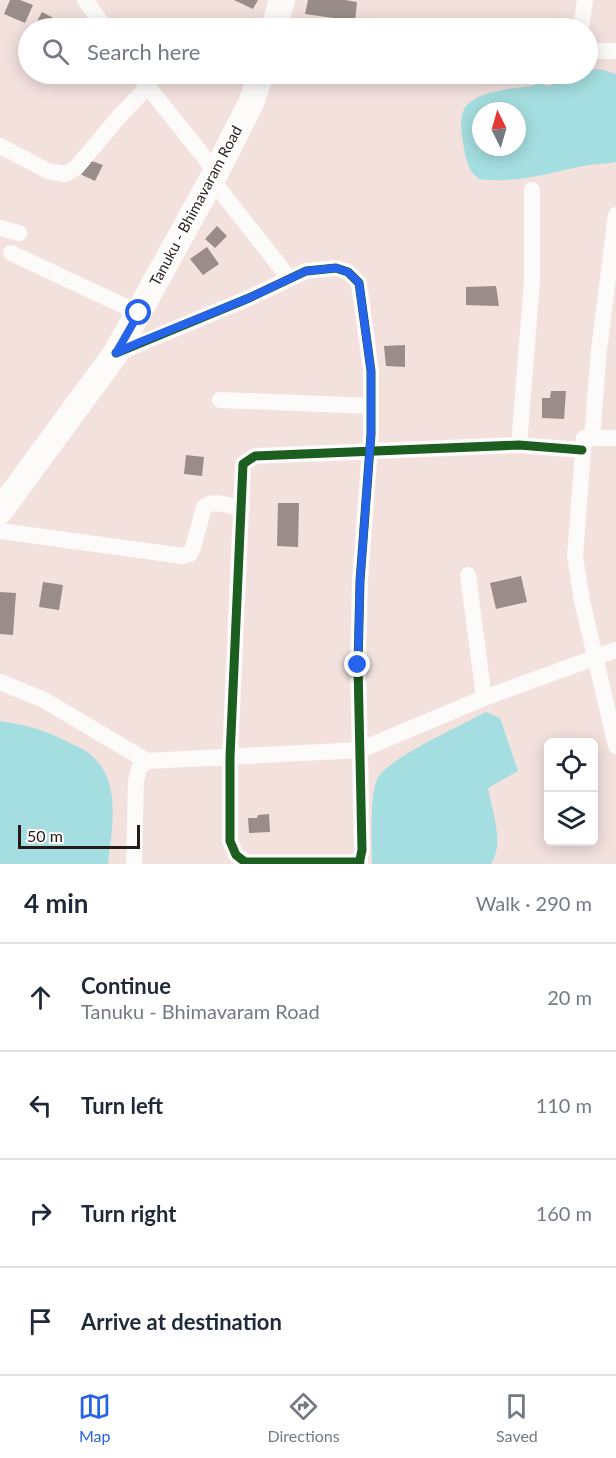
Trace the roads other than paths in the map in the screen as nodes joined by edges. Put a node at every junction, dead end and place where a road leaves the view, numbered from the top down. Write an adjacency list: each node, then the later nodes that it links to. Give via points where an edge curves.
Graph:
1 (85, 0): 4 (street)
2 (282, 0): 5 (main road)
3 (585, 0): 6 (street)
4 (98, 18)
5 (277, 18)
6 (582, 18)
7 (598, 51): 8 (street)
8 (616, 51)
9 (140, 84): 12 (street, via 76,168 65,174 48,171)
10 (146, 84): 13 (street)
11 (258, 84): 13 (main road, Tanuku - Bhimavaram Road)
12 (0, 146)
13 (214, 176): 19 (street); 20 (main road, Tanuku - Bhimavaram Road)
14 (532, 189): 26 (street, via 532,281)
15 (616, 215): 25 (street)
16 (0, 228): 17 (street)
17 (19, 233)
18 (11, 253): 20 (street)
19 (289, 278): 21 (street); 23 (street, via 306,271 336,268 348,272 359,283 371,371)
20 (139, 313): 21 (main road, Tanuku - Bhimavaram Road)
21 (116, 353): 29 (main road, Tanuku - Bhimavaram Road)
22 (220, 400): 23 (street)
23 (371, 406): 27 (street)
24 (616, 438): 25 (street)
25 (587, 444): 26 (street); 33 (street, via 575,556)
26 (519, 445): 27 (street)
27 (369, 451): 28 (street, via 255,456 243,464); 37 (street, via 360,581)
28 (242, 509): 30 (street, via 207,504 193,548 183,556); 38 (street)
29 (0, 511)
30 (0, 531)
31 (468, 575): 35 (street)
32 (616, 650): 33 (street)
33 (595, 657): 35 (street); 36 (street)
34 (0, 682): 39 (street, via 44,700)
35 (484, 698): 37 (street)
36 (616, 746)
37 (360, 750): 38 (street); 41 (street)
38 (230, 757): 39 (street); 40 (street, via 230,841)
39 (147, 761): 42 (street, via 139,768 136,781)
40 (245, 863): 41 (street)
41 (360, 863)
42 (134, 864)

